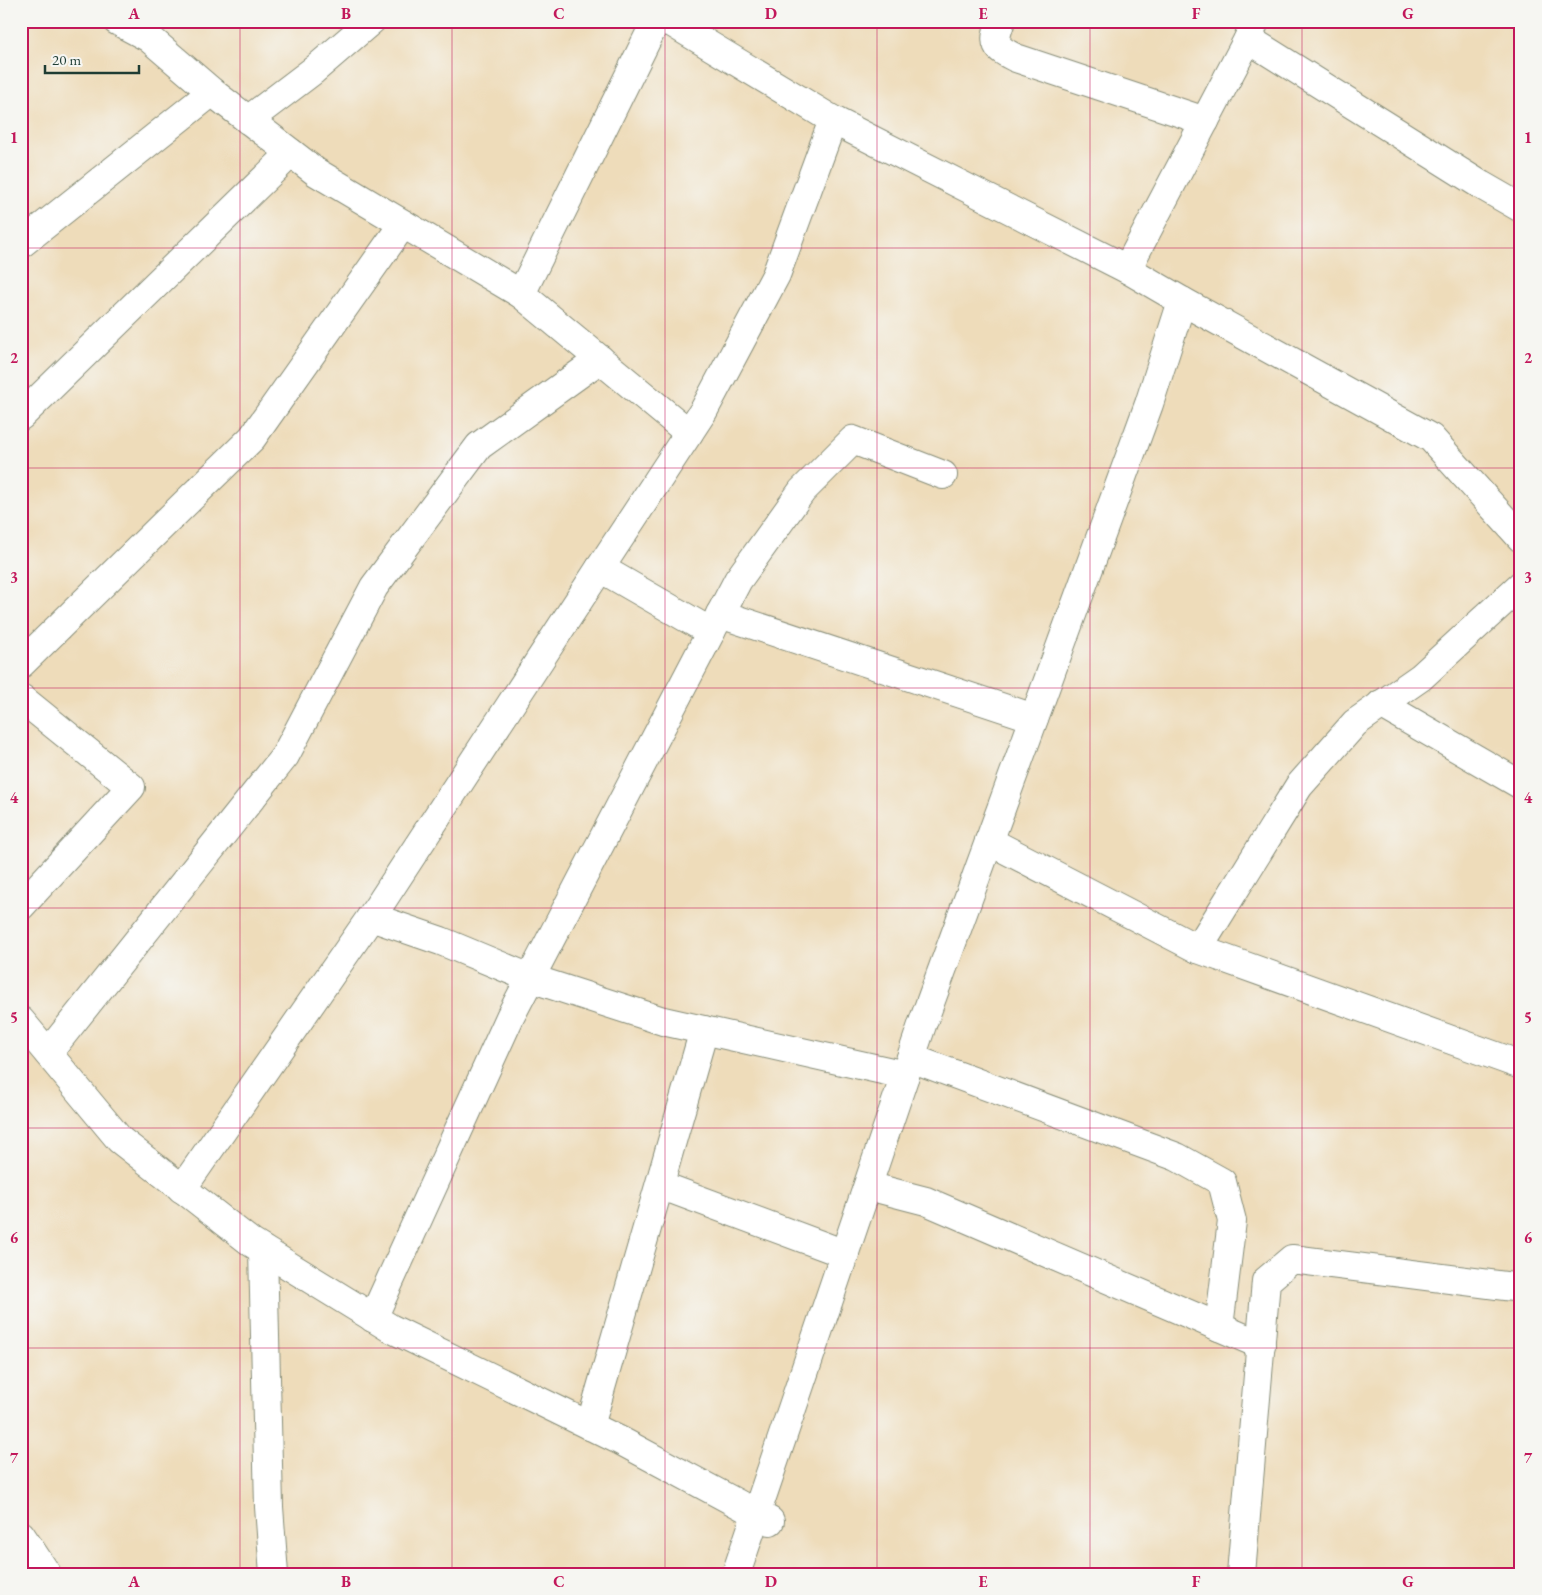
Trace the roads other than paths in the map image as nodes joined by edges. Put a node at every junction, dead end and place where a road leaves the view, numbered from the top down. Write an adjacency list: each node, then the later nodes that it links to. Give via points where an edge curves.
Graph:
1 (117, 21): 7 (street, via 149,38)
2 (371, 21): 8 (street)
3 (656, 21): 16 (street)
4 (669, 21): 9 (street)
5 (1001, 21): 10 (street, via 996,35 1001,51)
6 (1252, 30): 10 (street); 12 (street, via 1481,185)
7 (212, 92): 8 (street); 14 (street)
8 (248, 120): 11 (street)
9 (833, 120): 15 (street); 20 (street, via 776,275)
10 (1204, 122): 15 (street)
11 (291, 153): 13 (street, via 316,172); 19 (street)
12 (1521, 208)
13 (403, 224): 16 (street); 26 (street, via 252,438)
14 (21, 244)
15 (1127, 269): 17 (street)
16 (521, 294): 18 (street)
17 (1182, 302): 22 (street, via 1431,438); 29 (street, via 1149,404)
18 (600, 359): 20 (street); 38 (street, via 479,446 374,587 285,756)
19 (21, 416)
20 (689, 433): 23 (street)
21 (943, 475): 25 (street, via 853,440 802,491 738,580)
22 (1521, 538)
23 (600, 568): 25 (street); 33 (street)
24 (1521, 585): 28 (street, via 1421,677)
25 (716, 623): 29 (street); 35 (street)
26 (21, 664)
27 (21, 698): 32 (street, via 131,787)
28 (1381, 704): 30 (street); 34 (street, via 1355,723 1299,786)
29 (1034, 718): 31 (street)
30 (1521, 785)
31 (989, 841): 34 (street); 40 (street)
32 (21, 906)
33 (371, 917): 35 (street, via 442,941); 43 (street)
34 (1198, 950): 39 (street)
35 (530, 978): 37 (street, via 663,1021); 47 (street)
36 (21, 1021): 38 (street)
37 (704, 1030): 40 (street); 41 (street)
38 (48, 1052): 43 (street, via 120,1140)
39 (1521, 1065)
40 (908, 1066): 42 (street); 48 (street, via 1177,1157 1222,1182 1232,1221)
41 (660, 1185): 45 (street); 50 (street)
42 (868, 1186): 45 (street); 48 (street, via 926,1201)
43 (182, 1189): 44 (street)
44 (263, 1250): 47 (street); 54 (street, via 269,1507)
45 (844, 1254): 51 (street)
46 (1521, 1288): 49 (street, via 1292,1258 1266,1280)
47 (373, 1318): 50 (street)
48 (1219, 1327): 49 (street)
49 (1261, 1345): 56 (street)
50 (590, 1426): 51 (street)
51 (763, 1518): 55 (street)
52 (21, 1535): 53 (street)
53 (47, 1574)
54 (274, 1574)
55 (736, 1574)
56 (1241, 1574)

